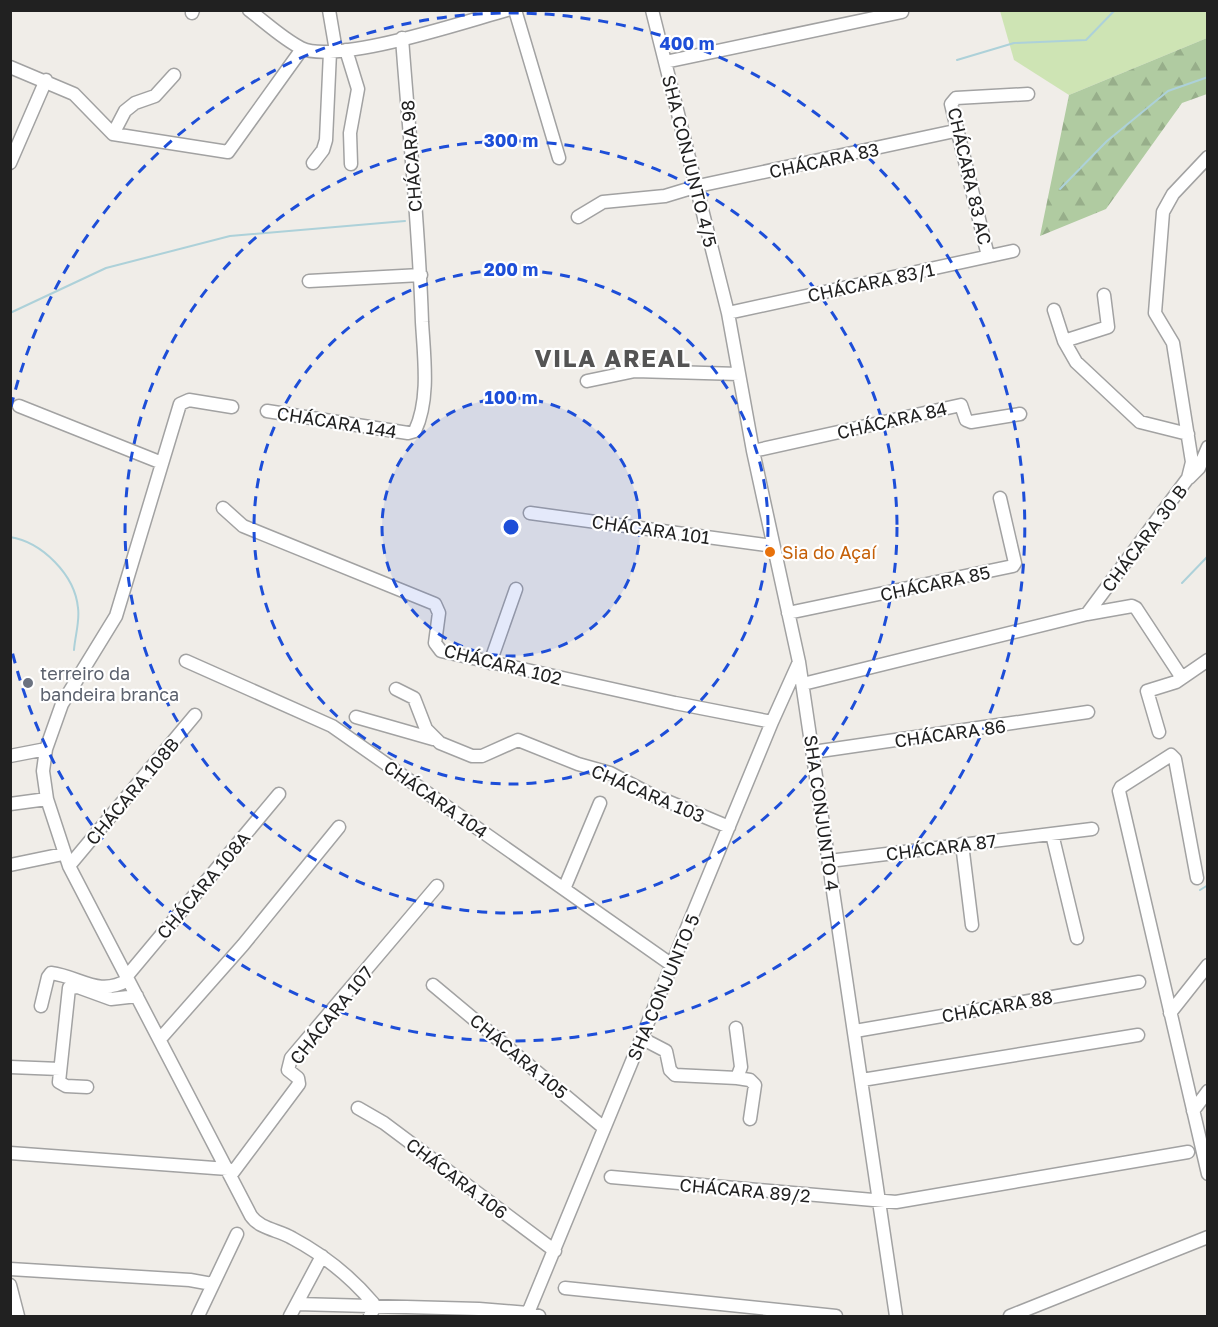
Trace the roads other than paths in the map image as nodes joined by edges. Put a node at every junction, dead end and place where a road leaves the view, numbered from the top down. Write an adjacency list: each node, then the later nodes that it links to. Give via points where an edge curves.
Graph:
1 (249, 10): 8 (street)
2 (328, 10): 9 (street)
3 (507, 10): 7 (street)
4 (515, 10): 18 (street)
5 (651, 10): 10 (street, SHA CONJUNTO 4/5)
6 (902, 12): 10 (street)
7 (402, 38): 9 (street); 26 (street, CHÁCARA 98)
8 (302, 49): 9 (street); 16 (street, via 228,152)
9 (338, 51): 20 (street, via 326,140); 21 (street, via 358,89 350,133)
10 (665, 62): 22 (street, SHA CONJUNTO 4/5)
11 (10, 67): 13 (street)
12 (174, 75): 16 (street, via 155,96 125,111)
13 (46, 80): 16 (street, via 74,94); 19 (street)
14 (1028, 94): 25 (street, CHÁCARA 83 AC, via 956,98 951,104)
15 (950, 132): 22 (street, CHÁCARA 83)
16 (113, 134)
17 (1208, 157): 39 (street, CHÁCARA 30 B, via 1173,194 1163,212 1155,313 1173,343)
18 (558, 158)
19 (10, 163)
20 (313, 163)
21 (351, 164)
22 (698, 186): 23 (street, CHÁCARA 83, via 666,196 603,202); 30 (street, SHA CONJUNTO 4/5)
23 (578, 217)
24 (1013, 251): 25 (street, CHÁCARA 83/1)
25 (988, 256): 30 (street, CHÁCARA 83/1)
26 (421, 275): 27 (street); 38 (street, CHÁCARA 98, via 424,386 420,420 415,431)
27 (309, 281)
28 (1104, 295): 31 (street, via 1108,327)
29 (1053, 310): 31 (street)
30 (728, 313): 32 (street, SHA CONJUNTO 4)
31 (1064, 341): 39 (street, via 1076,362 1140,422)
32 (739, 374): 33 (street, via 635,371); 41 (street, SHA CONJUNTO 4)
33 (587, 381)
34 (19, 406): 42 (street)
35 (232, 407): 42 (street, via 182,402)
36 (267, 411): 38 (street, CHÁCARA 144)
37 (1020, 414): 41 (street, CHÁCARA 84, via 971,423 960,405)
38 (408, 434)
39 (1188, 434): 43 (street, CHÁCARA 30 B, via 1192,462)
40 (1208, 447): 43 (street, via 1199,468)
41 (753, 451): 47 (street, SHA CONJUNTO 4)
42 (162, 463): 66 (street, via 116,616 62,704)
43 (1188, 478): 50 (street, CHÁCARA 30 B)
44 (1000, 498): 49 (street, CHÁCARA 85, via 1013,566)
45 (223, 508): 54 (street, CHÁCARA 102, via 243,526 435,604 439,613 436,648)
46 (530, 513): 47 (street, CHÁCARA 101)
47 (773, 546): 49 (street, SHA CONJUNTO 4)
48 (516, 589): 54 (street)
49 (788, 613): 53 (street, SHA CONJUNTO 4)
50 (1087, 614): 55 (street, via 1134,606); 56 (street)
51 (1208, 660): 55 (street)
52 (186, 661): 84 (street, CHÁCARA 104, via 333,726)
53 (799, 662): 56 (street, SHA CONJUNTO 4); 58 (street, SHA CONJUNTO 5)
54 (490, 663): 63 (street, CHÁCARA 102)
55 (1182, 678): 64 (street, via 1147,691)
56 (803, 684): 59 (street, SHA CONJUNTO 4)
57 (396, 689): 65 (street, via 414,698)
58 (784, 693): 59 (street, via 794,692); 63 (street, SHA CONJUNTO 5)
59 (805, 700): 67 (street, SHA CONJUNTO 4)
60 (1088, 712): 67 (street, CHÁCARA 86)
61 (195, 715): 81 (street, CHÁCARA 108B)
62 (356, 717): 65 (street, CHÁCARA 103)
63 (772, 722): 74 (street, SHA CONJUNTO 5)
64 (1159, 732)
65 (433, 739): 74 (street, CHÁCARA 103, via 472,756 482,756 518,740 610,773)
66 (46, 749): 68 (street); 70 (street, via 43,771)
67 (813, 752): 79 (street, SHA CONJUNTO 4)
68 (10, 756)
69 (279, 794): 89 (street, CHÁCARA 108A)
70 (47, 798): 72 (street); 78 (street)
71 (600, 803): 84 (street)
72 (10, 804)
73 (339, 826): 99 (street)
74 (729, 827): 87 (street, SHA CONJUNTO 5)
75 (1092, 829): 76 (street, CHÁCARA 87)
76 (1052, 834): 77 (street, CHÁCARA 87); 86 (street)
77 (962, 844): 79 (street, CHÁCARA 87); 85 (street)
78 (63, 854): 80 (street); 81 (street)
79 (829, 861): 96 (street, SHA CONJUNTO 4)
80 (10, 865)
81 (69, 866): 89 (street)
82 (1197, 878): 94 (street, via 1173,755 1121,787 1119,793)
83 (437, 886): 112 (street, CHÁCARA 107, via 291,1058 288,1070 299,1084)
84 (564, 889): 87 (street, CHÁCARA 104)
85 (972, 925)
86 (1077, 938)
87 (672, 965): 98 (street, SHA CONJUNTO 5)
88 (1208, 965): 94 (street)
89 (128, 978): 92 (street); 93 (street, via 116,987 104,988 51,973)
90 (1139, 981): 96 (street, CHÁCARA 88)
91 (433, 985): 109 (street, CHÁCARA 105)
92 (137, 996): 99 (street); 101 (street, via 111,999 78,987 69,988)
93 (41, 1006)
94 (1170, 1013): 107 (street)
95 (736, 1028): 102 (street, via 741,1067)
96 (855, 1031): 103 (street, SHA CONJUNTO 4)
97 (1138, 1035): 103 (street)
98 (641, 1038): 102 (street, via 666,1051 675,1075); 109 (street, SHA CONJUNTO 5)
99 (160, 1040): 112 (street)
100 (10, 1067): 101 (street)
101 (60, 1069): 104 (street, via 59,1082)
102 (737, 1078): 108 (street, via 755,1085)
103 (862, 1080): 115 (street, SHA CONJUNTO 4)
104 (87, 1087)
105 (1208, 1091): 107 (street)
106 (358, 1108): 118 (street, CHÁCARA 106, via 384,1123)
107 (1193, 1111): 113 (street)
108 (750, 1119)
109 (604, 1128): 118 (street, SHA CONJUNTO 5)
110 (1188, 1152): 115 (street, CHÁCARA 89/2)
111 (10, 1153): 112 (street)
112 (229, 1172): 119 (street, via 257,1223 290,1236)
113 (1208, 1174)
114 (611, 1177): 115 (street, CHÁCARA 89/2)
115 (880, 1203): 132 (street, SHA CONJUNTO 4)
116 (237, 1234): 121 (street)
117 (1208, 1237): 133 (street)
118 (555, 1251): 127 (street, SHA CONJUNTO 5)
119 (322, 1256): 124 (street); 125 (street, via 364,1293)
120 (10, 1269): 121 (street)
121 (212, 1284): 129 (street)
122 (10, 1285): 128 (street)
123 (565, 1288): 131 (street)
124 (297, 1304): 125 (street); 130 (street)
125 (372, 1312): 126 (street)
126 (478, 1313): 127 (street)
127 (534, 1315)
128 (18, 1317)
129 (198, 1317)
130 (290, 1317)
131 (836, 1317)
132 (896, 1317)
133 (1010, 1317)

